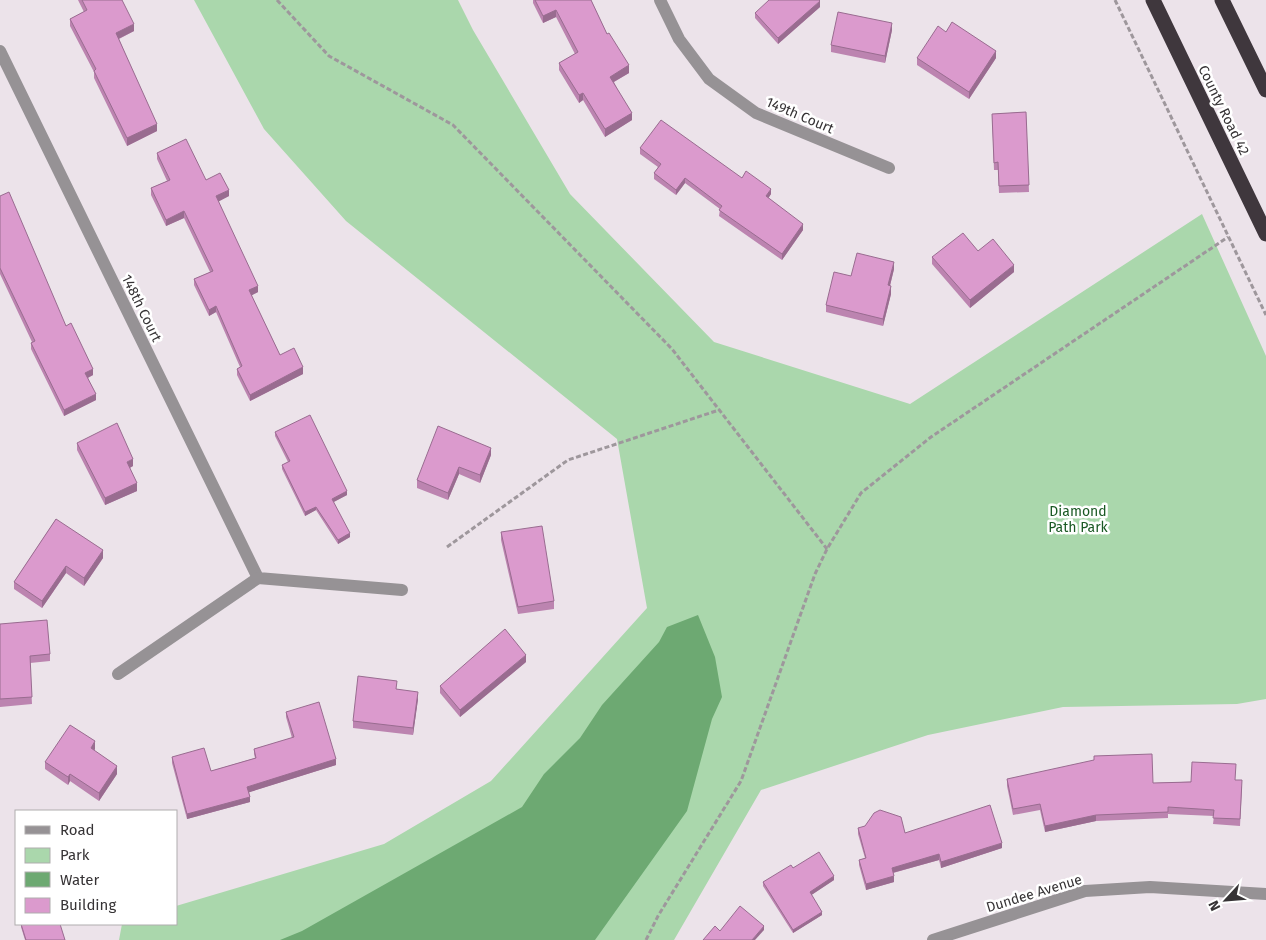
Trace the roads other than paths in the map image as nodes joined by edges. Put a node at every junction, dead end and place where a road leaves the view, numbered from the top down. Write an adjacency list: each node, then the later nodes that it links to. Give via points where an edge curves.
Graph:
1 (660, 0): 6 (street, 149th Court, via 679,39 709,79 756,113)
2 (1153, 0): 7 (highway, County Road 42)
3 (1222, 0): 5 (highway)
4 (0, 51): 8 (street, 148th Court)
5 (1266, 88)
6 (889, 168)
7 (1266, 234)
8 (258, 578): 9 (street); 10 (street)
9 (402, 590)
10 (118, 674)
11 (1266, 894): 12 (street, Dundee Avenue, via 1150,887 1085,891)
12 (933, 940)

